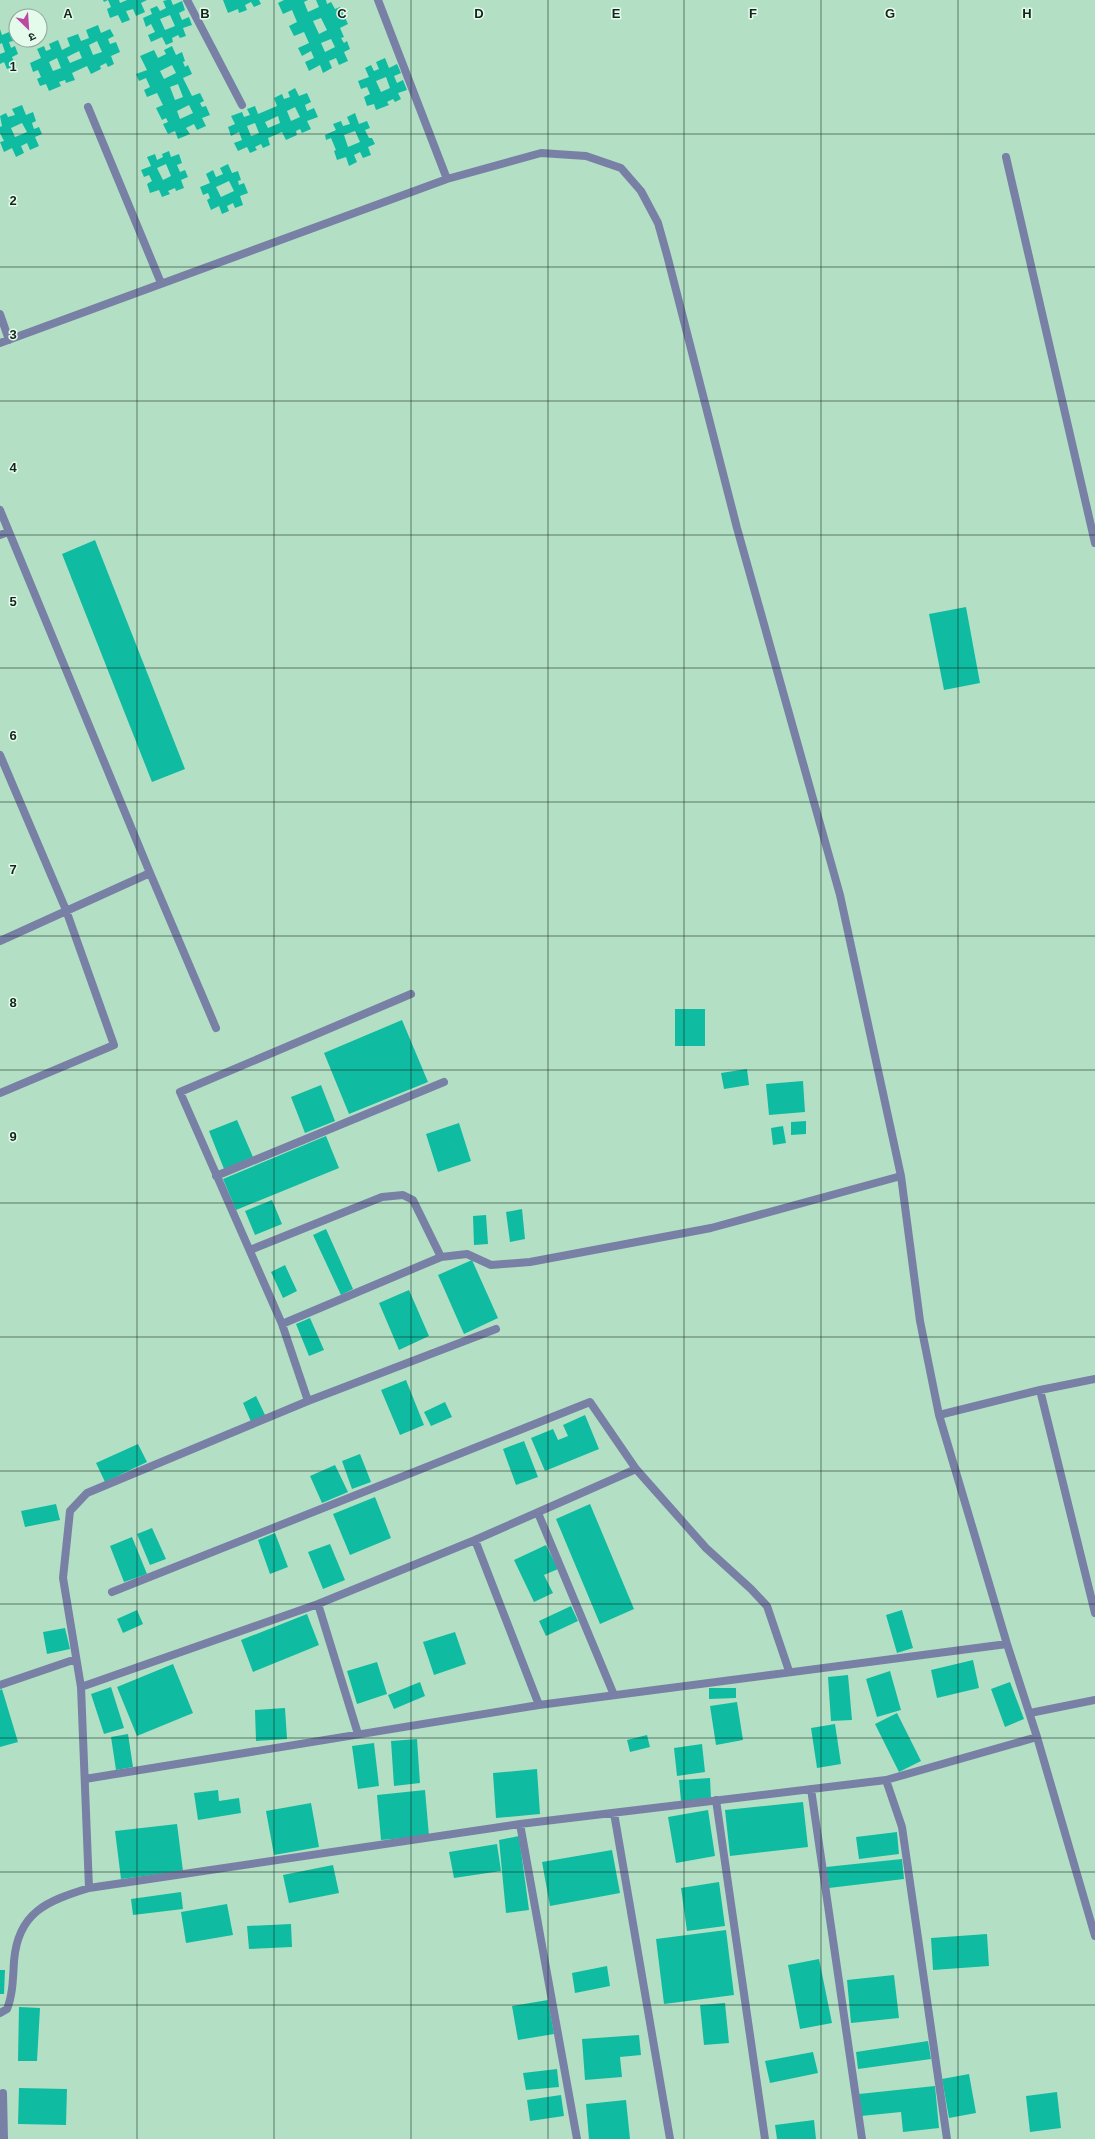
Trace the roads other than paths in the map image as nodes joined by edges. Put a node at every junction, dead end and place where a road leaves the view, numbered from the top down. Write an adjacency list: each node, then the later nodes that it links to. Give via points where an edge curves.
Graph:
1 (187, 0): 3 (street)
2 (378, 0): 6 (street)
3 (242, 106)
4 (88, 107): 7 (street)
5 (1006, 157): 14 (street)
6 (447, 179): 7 (street); 24 (street, via 541,153 586,156 621,168 641,191 658,223 737,528 840,895)
7 (161, 284): 9 (street)
8 (0, 314): 9 (street)
9 (9, 340): 10 (street)
10 (0, 343)
11 (0, 510): 12 (street)
12 (8, 532): 13 (street); 16 (street)
13 (0, 535)
14 (1095, 543)
15 (0, 755): 17 (street)
16 (150, 873): 17 (street); 20 (street)
17 (66, 910): 18 (street); 22 (street, via 114,1045)
18 (0, 941)
19 (411, 994): 23 (street, via 180,1092)
20 (216, 1028)
21 (444, 1082): 23 (street)
22 (0, 1093)
23 (216, 1176): 25 (street)
24 (901, 1176): 26 (street, via 711,1228 530,1262 491,1265 467,1254); 32 (street, via 920,1321)
25 (250, 1250): 26 (street, via 382,1196 403,1195 413,1200); 27 (street)
26 (441, 1257): 27 (street)
27 (282, 1324): 31 (street)
28 (496, 1329): 31 (street)
29 (1095, 1379): 30 (street)
30 (1040, 1390): 32 (street); 38 (street)
31 (308, 1401): 40 (street, via 87,1493 70,1511 63,1578)
32 (939, 1415): 39 (street)
33 (636, 1469): 34 (street); 36 (street, via 590,1402); 41 (street, via 706,1548 766,1606)
34 (538, 1513): 35 (street); 44 (street)
35 (475, 1540): 37 (street); 46 (street)
36 (112, 1592)
37 (318, 1604): 43 (street); 48 (street)
38 (1095, 1613)
39 (1007, 1644): 41 (street); 47 (street)
40 (76, 1659): 42 (street); 43 (street)
41 (789, 1671): 44 (street)
42 (0, 1685)
43 (81, 1687): 50 (street)
44 (614, 1695): 46 (street)
45 (1095, 1700): 47 (street)
46 (539, 1705): 48 (street)
47 (1030, 1713): 49 (street)
48 (358, 1734): 50 (street)
49 (1037, 1737): 51 (street); 57 (street)
50 (85, 1779): 56 (street)
51 (886, 1780): 52 (street); 65 (street, via 902,1827)
52 (811, 1789): 53 (street); 64 (street)
53 (716, 1800): 54 (street); 63 (street)
54 (614, 1813): 55 (street); 62 (street)
55 (520, 1824): 56 (street); 61 (street)
56 (89, 1888): 58 (street, via 57,1898 38,1909 25,1923 16,1944 11,1999 7,2009)
57 (1095, 1936)
58 (0, 2013)
59 (3, 2093): 60 (street)
60 (4, 2139)
61 (577, 2139)
62 (670, 2139)
63 (765, 2139)
64 (862, 2139)
65 (946, 2139)

